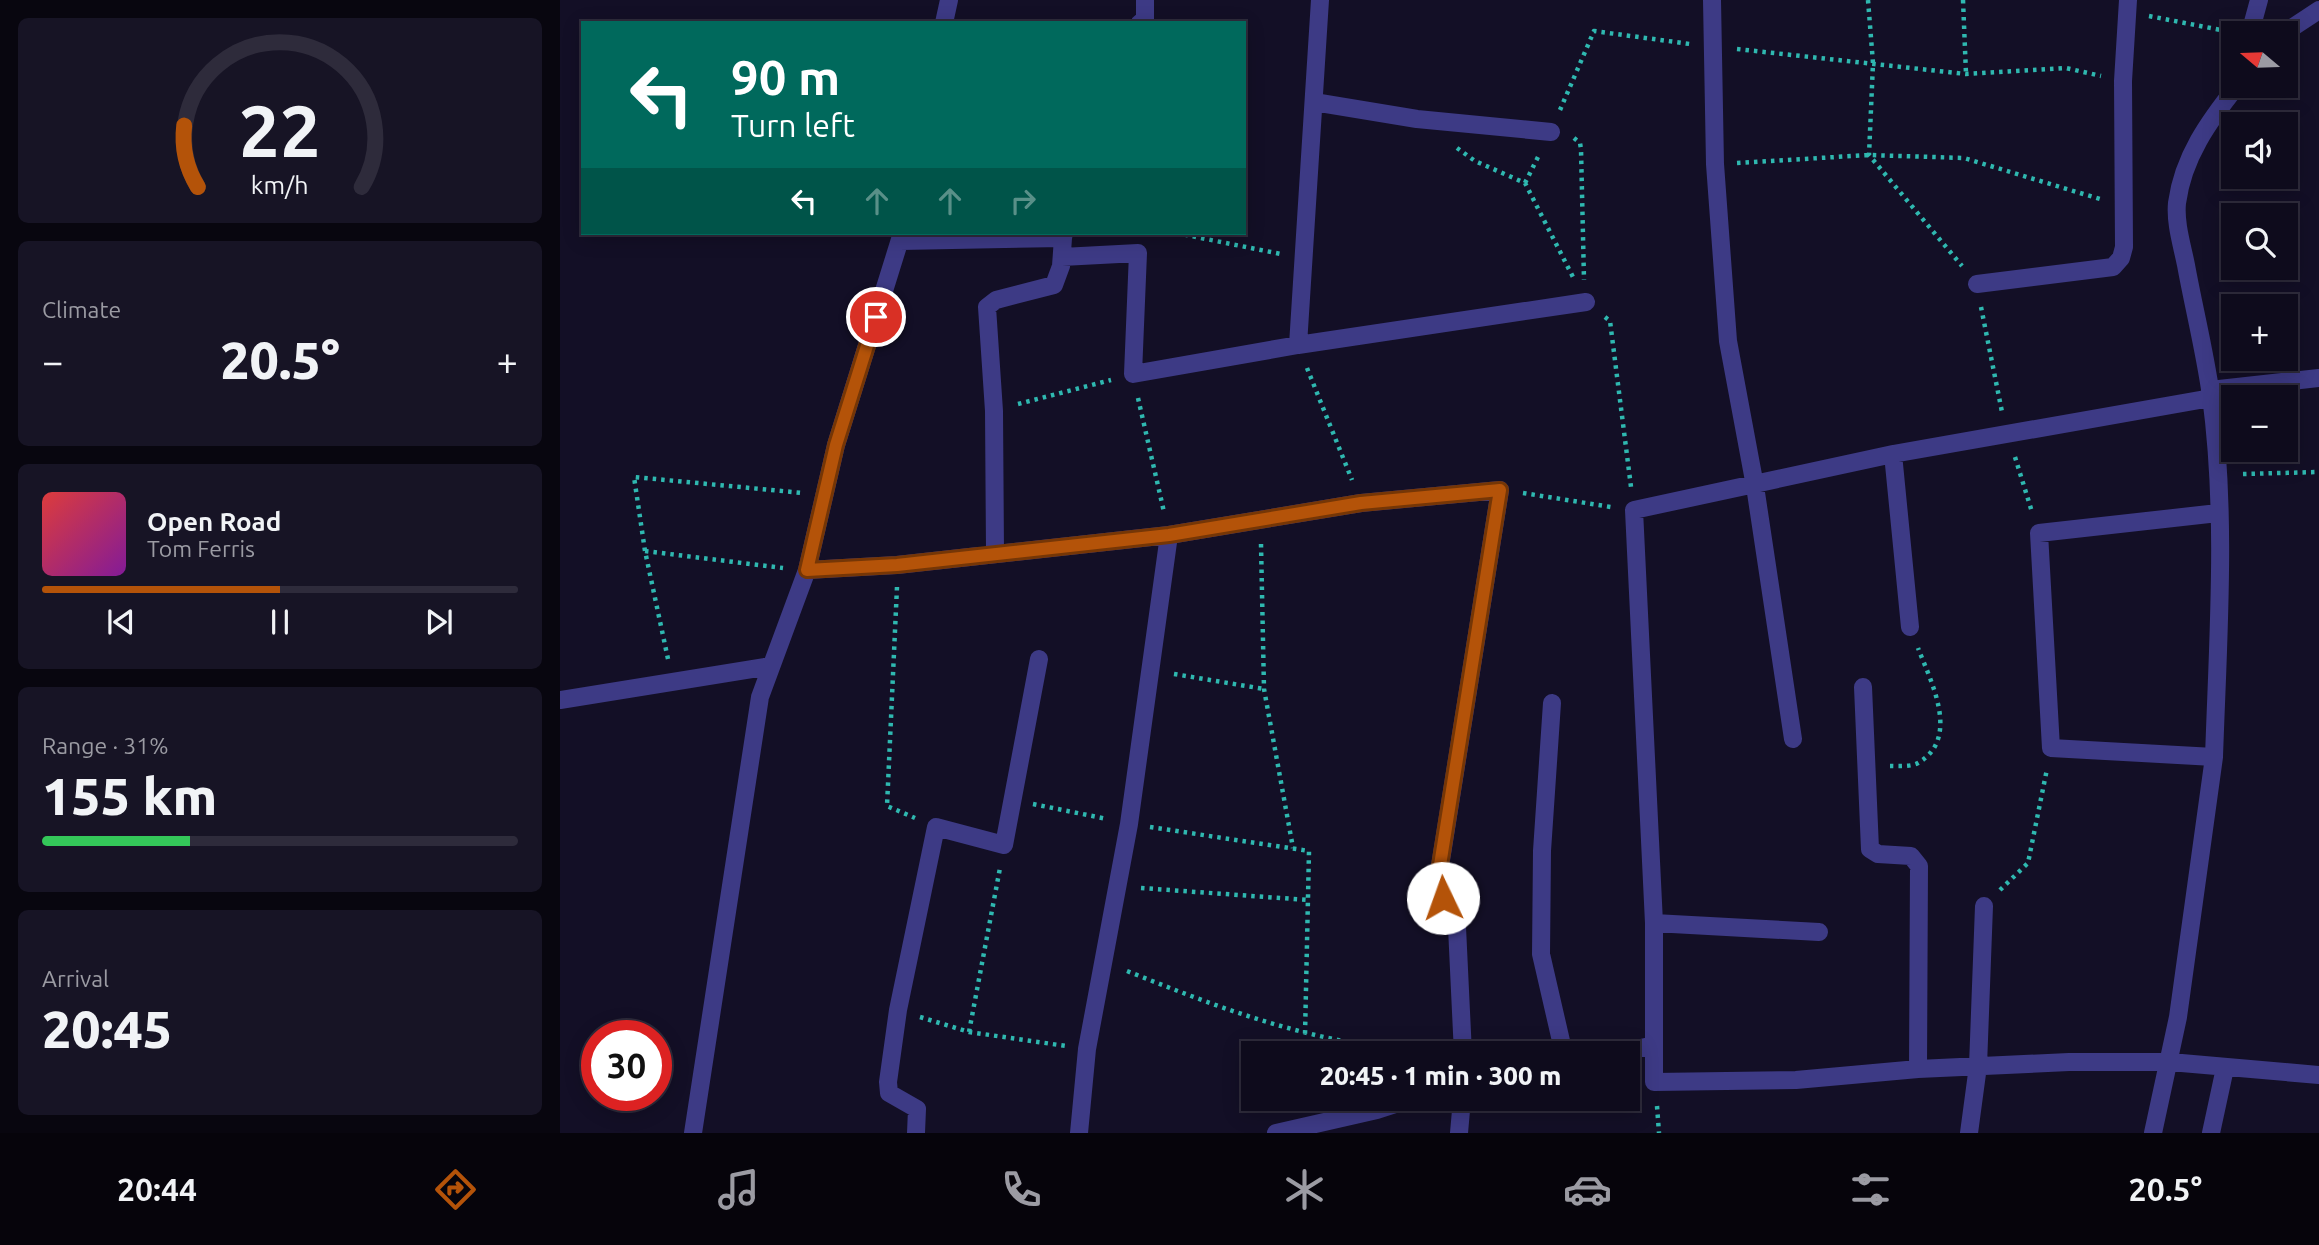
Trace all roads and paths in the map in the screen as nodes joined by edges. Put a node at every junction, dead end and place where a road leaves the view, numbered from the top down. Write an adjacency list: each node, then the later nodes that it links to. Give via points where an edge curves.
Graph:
1 (949, 0): 10 (street)
2 (1145, 0): 11 (street)
3 (1320, 0): 20 (street)
4 (1712, 0): 15 (street)
5 (1868, 0): 16 (path)
6 (1963, 0): 17 (path)
7 (2259, 0): 12 (street)
8 (2128, 6): 14 (path); 18 (street)
9 (2319, 10): 13 (street)
10 (944, 21)
11 (1143, 21)
12 (2253, 21)
13 (2298, 24)
14 (2221, 29)
15 (1714, 47): 16 (path); 21 (path, via 1594,31); 24 (street)
16 (1873, 63): 17 (path); 23 (path)
17 (1966, 74): 18 (path, via 2066,68)
18 (2123, 81): 25 (street)
19 (2228, 98): 36 (street, via 2189,157 2176,219)
20 (1314, 102): 21 (street, via 1416,119); 30 (street)
21 (1551, 132): 32 (path, via 1580,143)
22 (1456, 147): 32 (path, via 1475,161 1525,183)
23 (1869, 155): 24 (path); 25 (path, via 1964,158); 31 (path)
24 (1715, 164): 42 (street, via 1728,341)
25 (2124, 207): 31 (street, via 2122,258 2113,267)
26 (1063, 235): 28 (street); 29 (street)
27 (1186, 235): 30 (path)
28 (901, 237): 44 (street)
29 (1062, 257): 34 (street, via 1138,253); 37 (street, via 1054,285 996,300 987,307)
30 (1304, 259): 33 (street)
31 (1977, 284): 38 (path)
32 (1586, 302): 33 (street); 46 (path, via 1610,321)
33 (1298, 345): 34 (street); 45 (path)
34 (1133, 374): 37 (path); 50 (path)
35 (2319, 378): 36 (street)
36 (2211, 394): 38 (street); 41 (street)
37 (994, 411): 52 (street)
38 (2007, 432): 39 (street); 49 (path)
39 (1894, 453): 42 (street); 55 (street)
40 (2319, 472): 41 (path)
41 (2217, 474): 47 (street)
42 (1755, 486): 46 (street); 64 (street)
43 (1500, 490): 45 (street); 46 (path); 83 (street, via 1437,884 1438,895 1457,906)
44 (825, 495): 51 (path, via 634,477); 54 (street)
45 (1361, 503): 48 (street)
46 (1634, 510): 76 (street)
47 (2218, 513): 49 (street); 66 (street)
48 (1261, 519): 50 (street); 61 (path)
49 (2039, 533): 65 (street)
50 (1169, 535): 52 (street); 58 (street)
51 (645, 551): 54 (path); 59 (path)
52 (995, 552): 53 (street)
53 (897, 565): 54 (street); 70 (path, via 887,806)
54 (807, 570): 57 (street)
55 (1910, 627): 67 (path, via 1935,692 1940,734 1934,748 1916,765)
56 (1039, 659): 68 (street)
57 (771, 666): 59 (street); 95 (street, via 760,697)
58 (1153, 670): 61 (path); 69 (street)
59 (673, 684): 62 (street)
60 (1863, 687): 67 (street)
61 (1264, 690): 72 (path)
62 (560, 701)
63 (1552, 703): 84 (street, via 1542,851 1541,954)
64 (1793, 739)
65 (2051, 747): 66 (street); 75 (path, via 2028,863)
66 (2214, 757): 88 (street)
67 (1865, 768): 91 (street, via 1870,849 1878,854 1911,856 1919,866)
68 (1012, 800): 69 (path); 71 (street)
69 (1129, 824): 72 (path); 73 (street)
70 (936, 827): 71 (street); 79 (street)
71 (1004, 845): 80 (path)
72 (1293, 848): 74 (path, via 1309,851)
73 (1116, 886): 74 (path); 78 (street)
74 (1308, 900): 81 (path)
75 (1984, 906): 89 (street)
76 (1654, 923): 77 (street); 85 (street)
77 (1819, 932)
78 (1103, 962): 81 (path, via 1205,1003); 87 (street)
79 (898, 1010): 80 (path); 96 (street, via 888,1090 917,1109)
80 (969, 1032): 87 (path)
81 (1305, 1035): 82 (path)
82 (1341, 1041)
83 (1462, 1041)
84 (1561, 1041)
85 (1654, 1045): 86 (street); 91 (street, via 1654,1082 1796,1080)
86 (1640, 1048)
87 (1087, 1049): 97 (street)
88 (2170, 1062): 89 (street); 90 (street); 101 (street)
89 (1978, 1066): 91 (street); 100 (street)
90 (2225, 1068): 92 (street); 102 (street)
91 (1918, 1069)
92 (2319, 1075)
93 (1373, 1111): 98 (street)
94 (1461, 1111): 99 (street)
95 (693, 1133)
96 (916, 1133)
97 (1079, 1133)
98 (1276, 1133)
99 (1459, 1133)
100 (1969, 1133)
101 (2153, 1133)
102 (2211, 1133)

